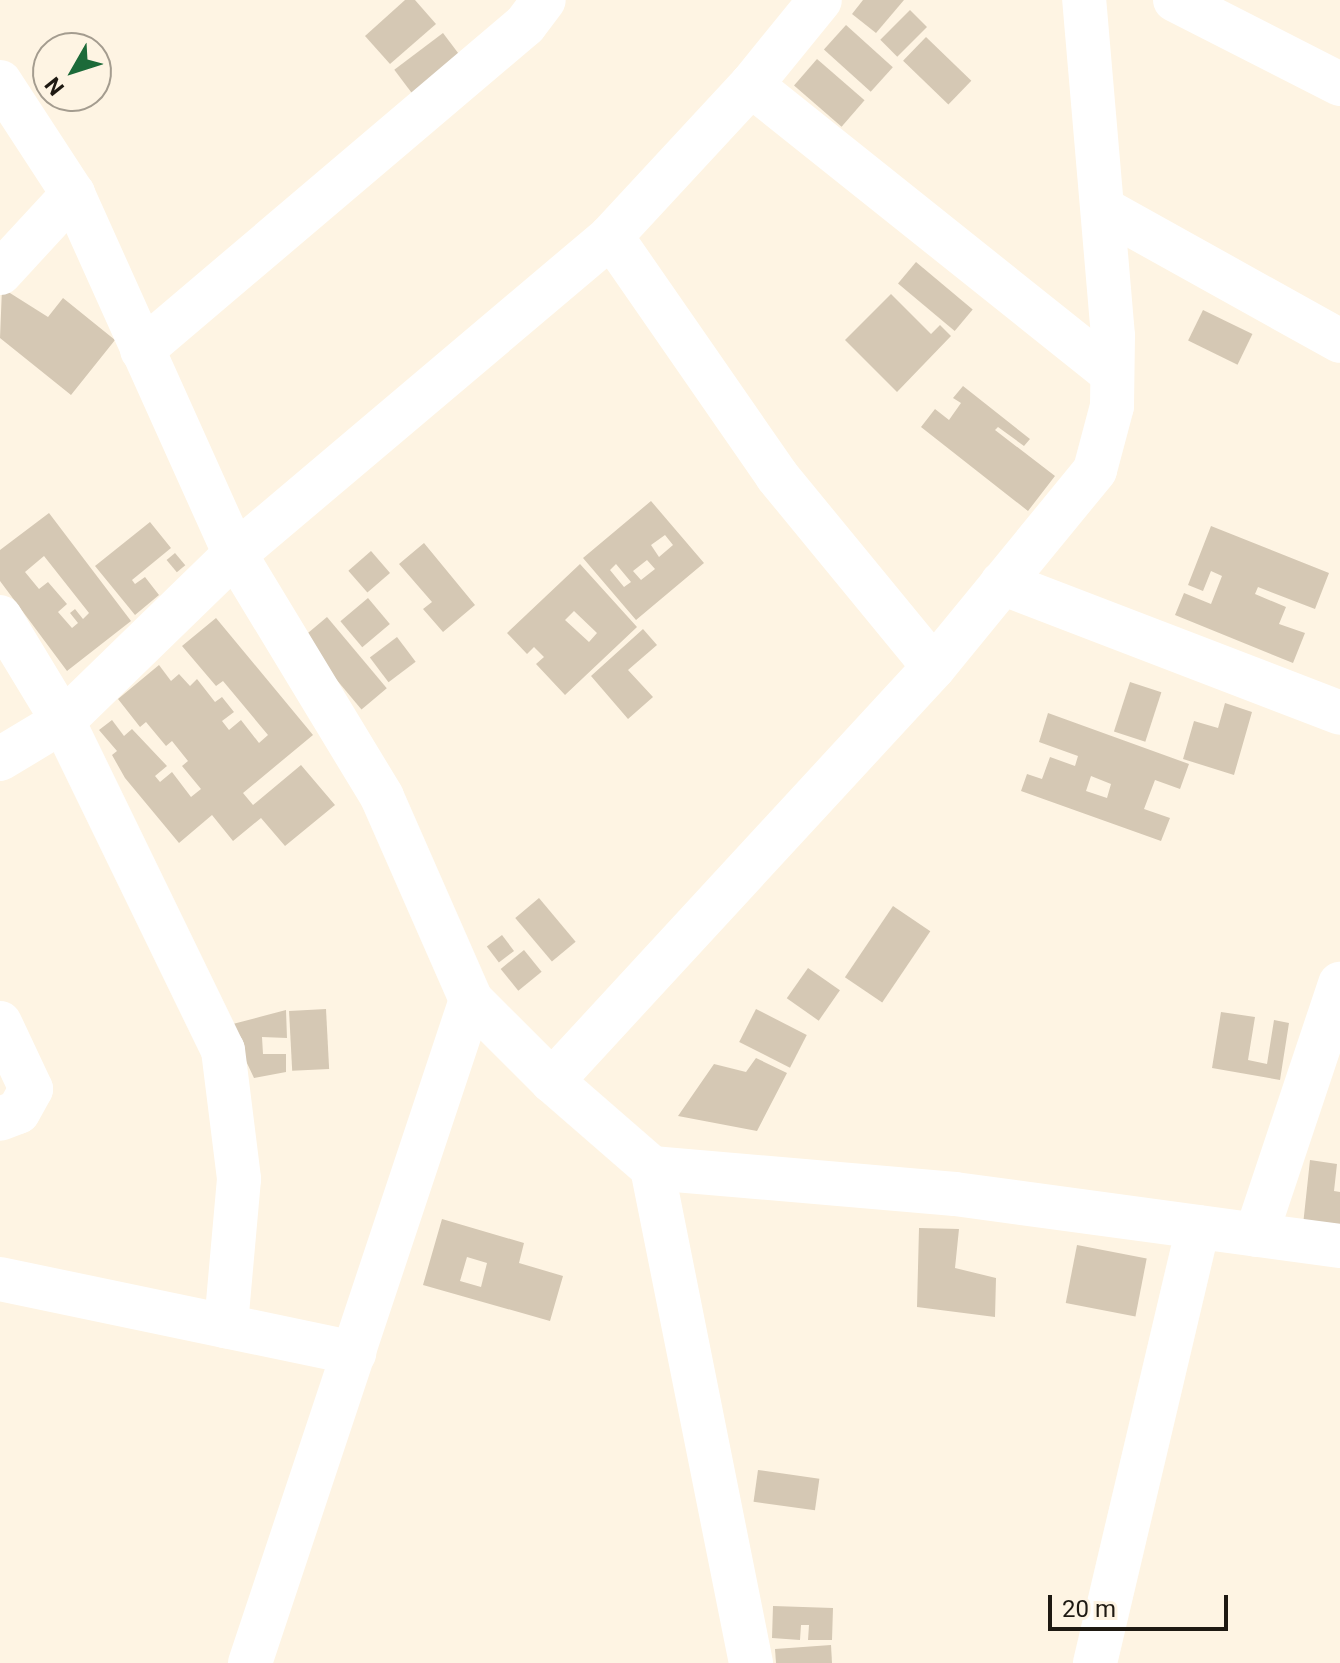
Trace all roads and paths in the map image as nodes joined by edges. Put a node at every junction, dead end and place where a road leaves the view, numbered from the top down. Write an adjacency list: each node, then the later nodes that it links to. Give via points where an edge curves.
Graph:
1 (820, 0): 7 (street)
2 (1084, 0): 9 (street)
3 (1175, 0): 6 (street)
4 (526, 8): 13 (street)
5 (0, 82): 8 (street)
6 (1340, 84)
7 (751, 85): 10 (street); 14 (street)
8 (73, 194): 11 (street); 13 (street)
9 (1103, 209): 12 (street); 14 (street)
10 (611, 236): 15 (street); 18 (street, via 777,476)
11 (0, 273)
12 (1340, 341)
13 (142, 350): 15 (street)
14 (1112, 373): 16 (street, via 1112,406 1095,470)
15 (235, 554): 20 (street); 23 (street, via 382,797)
16 (1002, 583): 18 (street); 19 (street)
17 (0, 617): 20 (street)
18 (934, 667): 25 (street)
19 (1340, 713)
20 (63, 721): 21 (street); 32 (street, via 223,1050 239,1179)
21 (0, 759)
22 (1340, 984): 29 (street)
23 (471, 1000): 25 (street); 33 (street)
24 (0, 1023): 26 (street, via 31,1089 18,1112)
25 (552, 1081): 27 (street)
26 (0, 1119)
27 (652, 1168): 28 (street, via 955,1194); 35 (street)
28 (1198, 1227): 29 (street); 36 (street)
29 (1256, 1235): 30 (street)
30 (1340, 1246)
31 (0, 1279): 32 (street)
32 (226, 1326): 33 (street)
33 (354, 1353): 34 (street)
34 (258, 1661)
35 (751, 1663)
36 (1095, 1663)

